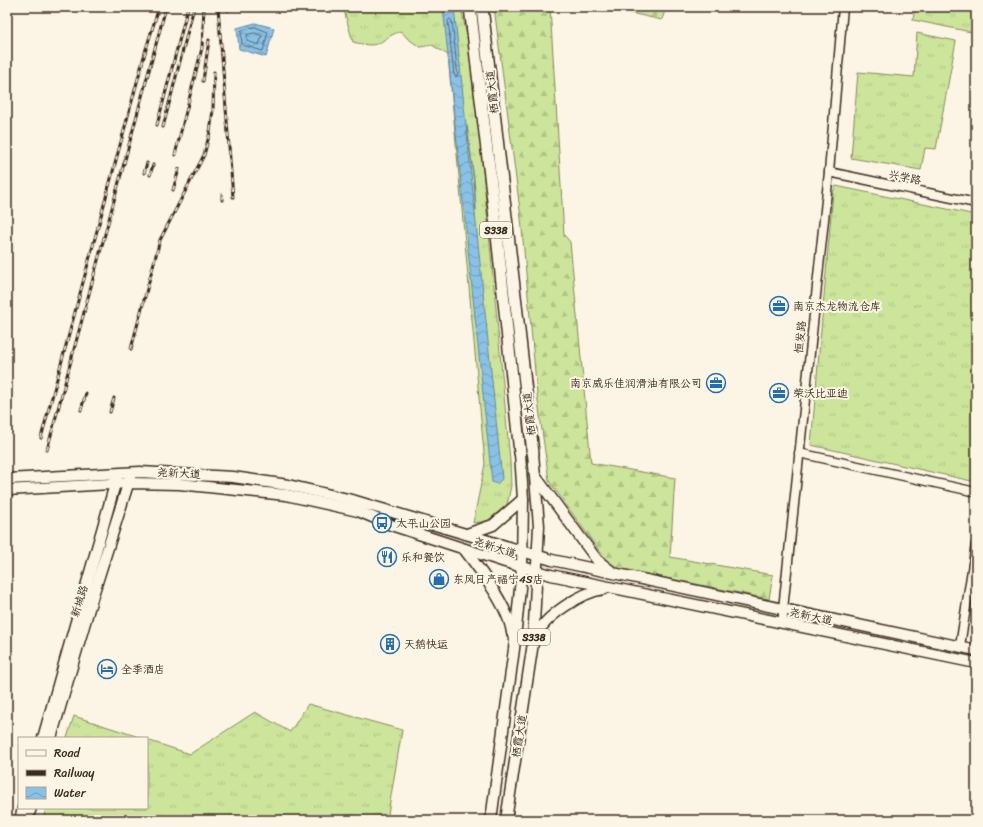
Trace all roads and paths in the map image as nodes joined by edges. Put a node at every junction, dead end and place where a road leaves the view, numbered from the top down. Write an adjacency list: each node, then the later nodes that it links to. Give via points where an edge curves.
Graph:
1 (465, 7): 5 (highway)
2 (470, 7): 5 (highway, 栖霞大道 / S338)
3 (844, 7): 6 (street, 恒发路)
4 (483, 10): 9 (highway, 栖霞大道 / S338)
5 (476, 59): 8 (highway, 栖霞大道 / S338)
6 (829, 172): 7 (street, 兴学路); 10 (street, 恒发路)
7 (976, 204)
8 (520, 453): 18 (main road, 栖霞大道 / S338)
9 (533, 453): 12 (main road, 栖霞大道 / S338)
10 (799, 453): 17 (street); 28 (street, 恒发路)
11 (132, 472): 13 (main road, 尧新大道); 15 (main road, 新城路); 19 (main road, 尧新大道, via 233,477 288,485 352,500)
12 (536, 477): 23 (main road, 栖霞大道 / S338); 26 (main road, via 597,560)
13 (117, 478): 14 (main road, 尧新大道); 15 (main road, 尧新大道); 16 (main road, 尧新大道); 35 (main road, 新城路)
14 (7, 479)
15 (128, 483): 21 (main road, 尧新大道, via 235,489 306,499 358,511 391,526); 36 (main road, 新城路)
16 (7, 490)
17 (976, 492)
18 (523, 499): 19 (main road, via 493,525); 22 (main road, 栖霞大道 / S338)
19 (467, 534): 22 (main road, 尧新大道)
20 (976, 544): 31 (street)
21 (464, 549): 24 (main road, 尧新大道); 32 (main road, via 505,612 512,628)
22 (523, 552): 23 (main road, 尧新大道); 24 (main road, 栖霞大道 / S338)
23 (538, 556): 25 (main road, 栖霞大道 / S338); 26 (main road, 尧新大道)
24 (522, 568): 25 (main road, 尧新大道); 32 (main road, 栖霞大道 / S338)
25 (537, 572): 27 (main road, 尧新大道); 30 (main road, 栖霞大道 / S338)
26 (614, 573): 28 (main road, 尧新大道)
27 (610, 588): 29 (main road, 尧新大道); 30 (main road, via 587,593 546,620)
28 (783, 609): 29 (street, 恒发路); 31 (main road, 尧新大道)
29 (784, 623): 34 (main road, 尧新大道)
30 (533, 643): 42 (main road, 栖霞大道 / S338)
31 (960, 646): 33 (main road, 尧新大道)
32 (514, 649): 41 (main road, 栖霞大道 / S338)
33 (976, 650)
34 (976, 663)
35 (43, 737)
36 (51, 737)
37 (23, 809): 39 (main road)
38 (31, 809): 40 (main road)
39 (20, 820)
40 (28, 820)
41 (491, 820)
42 (506, 820)

